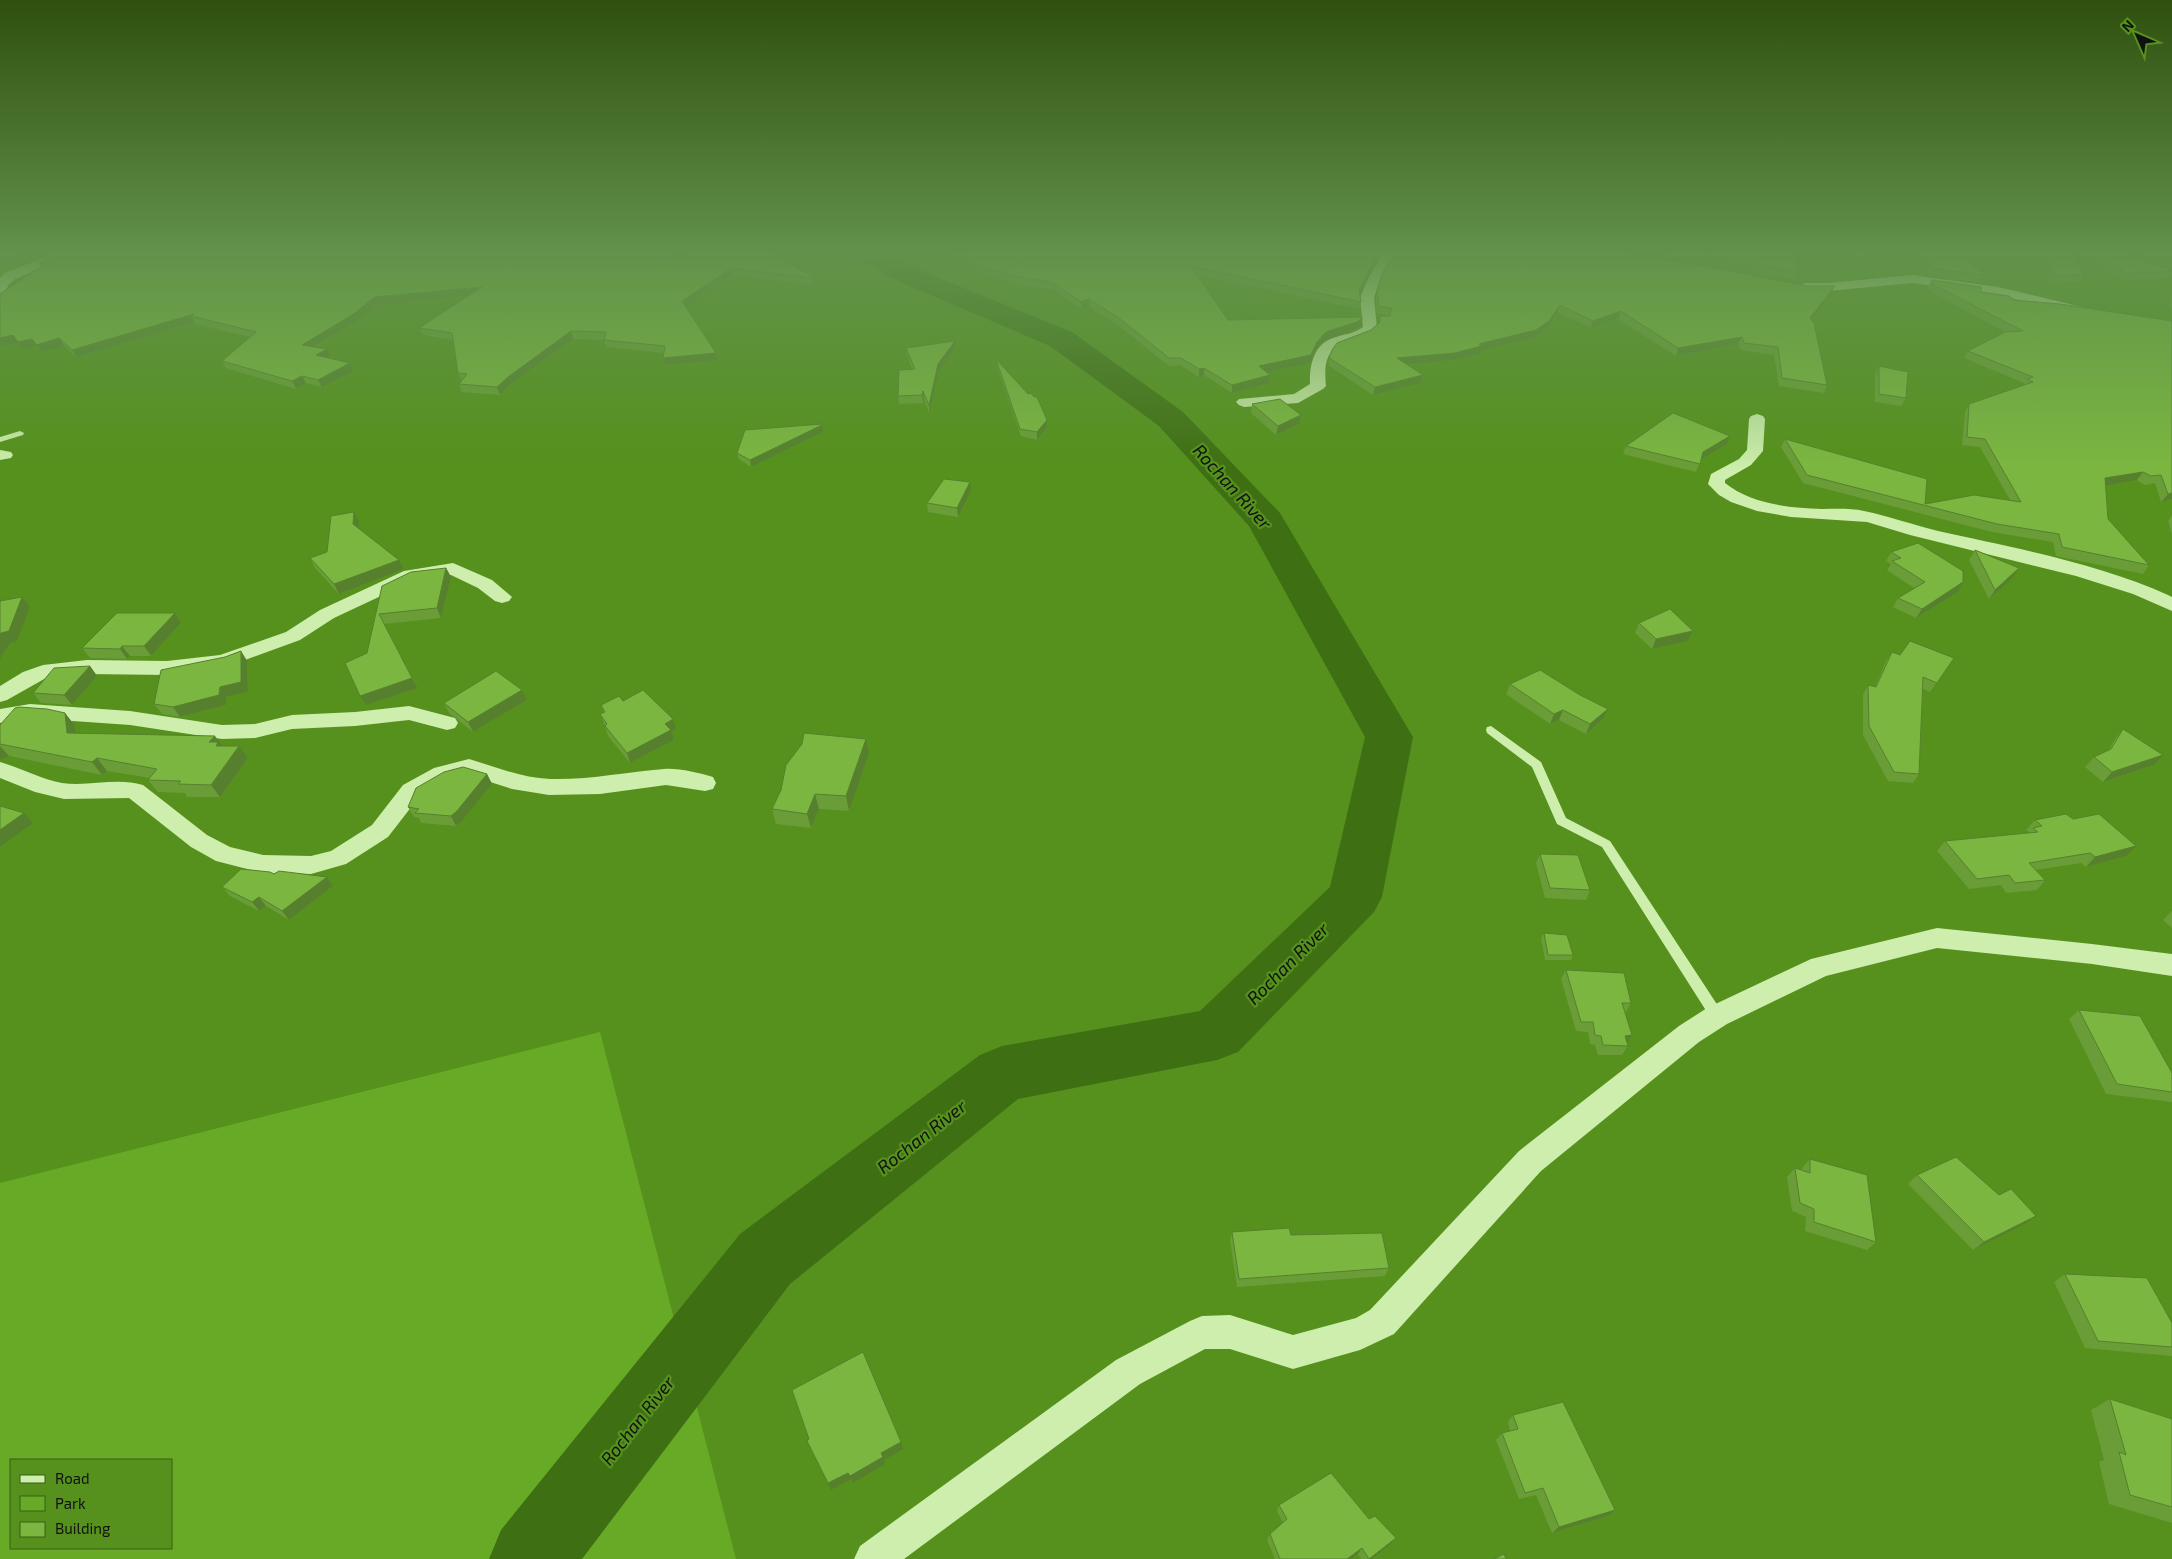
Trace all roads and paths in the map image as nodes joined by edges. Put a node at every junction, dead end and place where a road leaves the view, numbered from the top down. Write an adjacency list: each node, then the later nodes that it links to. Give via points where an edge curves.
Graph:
1 (1370, 324): 2 (street, via 1370,328 1361,336 1333,343 1322,356 1316,372 1318,386 1298,398)
2 (1244, 402)
3 (1757, 418): 7 (street, via 1755,451 1745,462 1717,478 1716,484 1722,490 1739,499 1769,508 1848,514 1970,542 2116,582)
4 (20, 434): 5 (lane)
5 (2, 450)
6 (502, 597): 8 (street, via 485,584 453,570 411,575 327,614 293,636 224,660 167,668 87,667 43,672)
7 (2172, 605)
8 (0, 695)
9 (0, 716): 10 (street, via 30,711 121,717 222,732 255,731 292,722 408,713)
10 (447, 723)
11 (1491, 730): 15 (lane, via 1537,765 1561,821 1606,844)
12 (0, 770): 13 (street, via 64,791 135,791 199,841 224,855 263,864 311,865 338,858 380,831 411,792 442,774 469,767 512,781 549,787 600,786 666,777)
13 (705, 783)
14 (2172, 966): 15 (street, via 1936,938 1820,966)
15 (1717, 1016): 16 (street, via 1689,1034 1530,1160 1382,1322 1293,1352 1230,1332 1202,1333 1128,1372)
16 (873, 1559)

